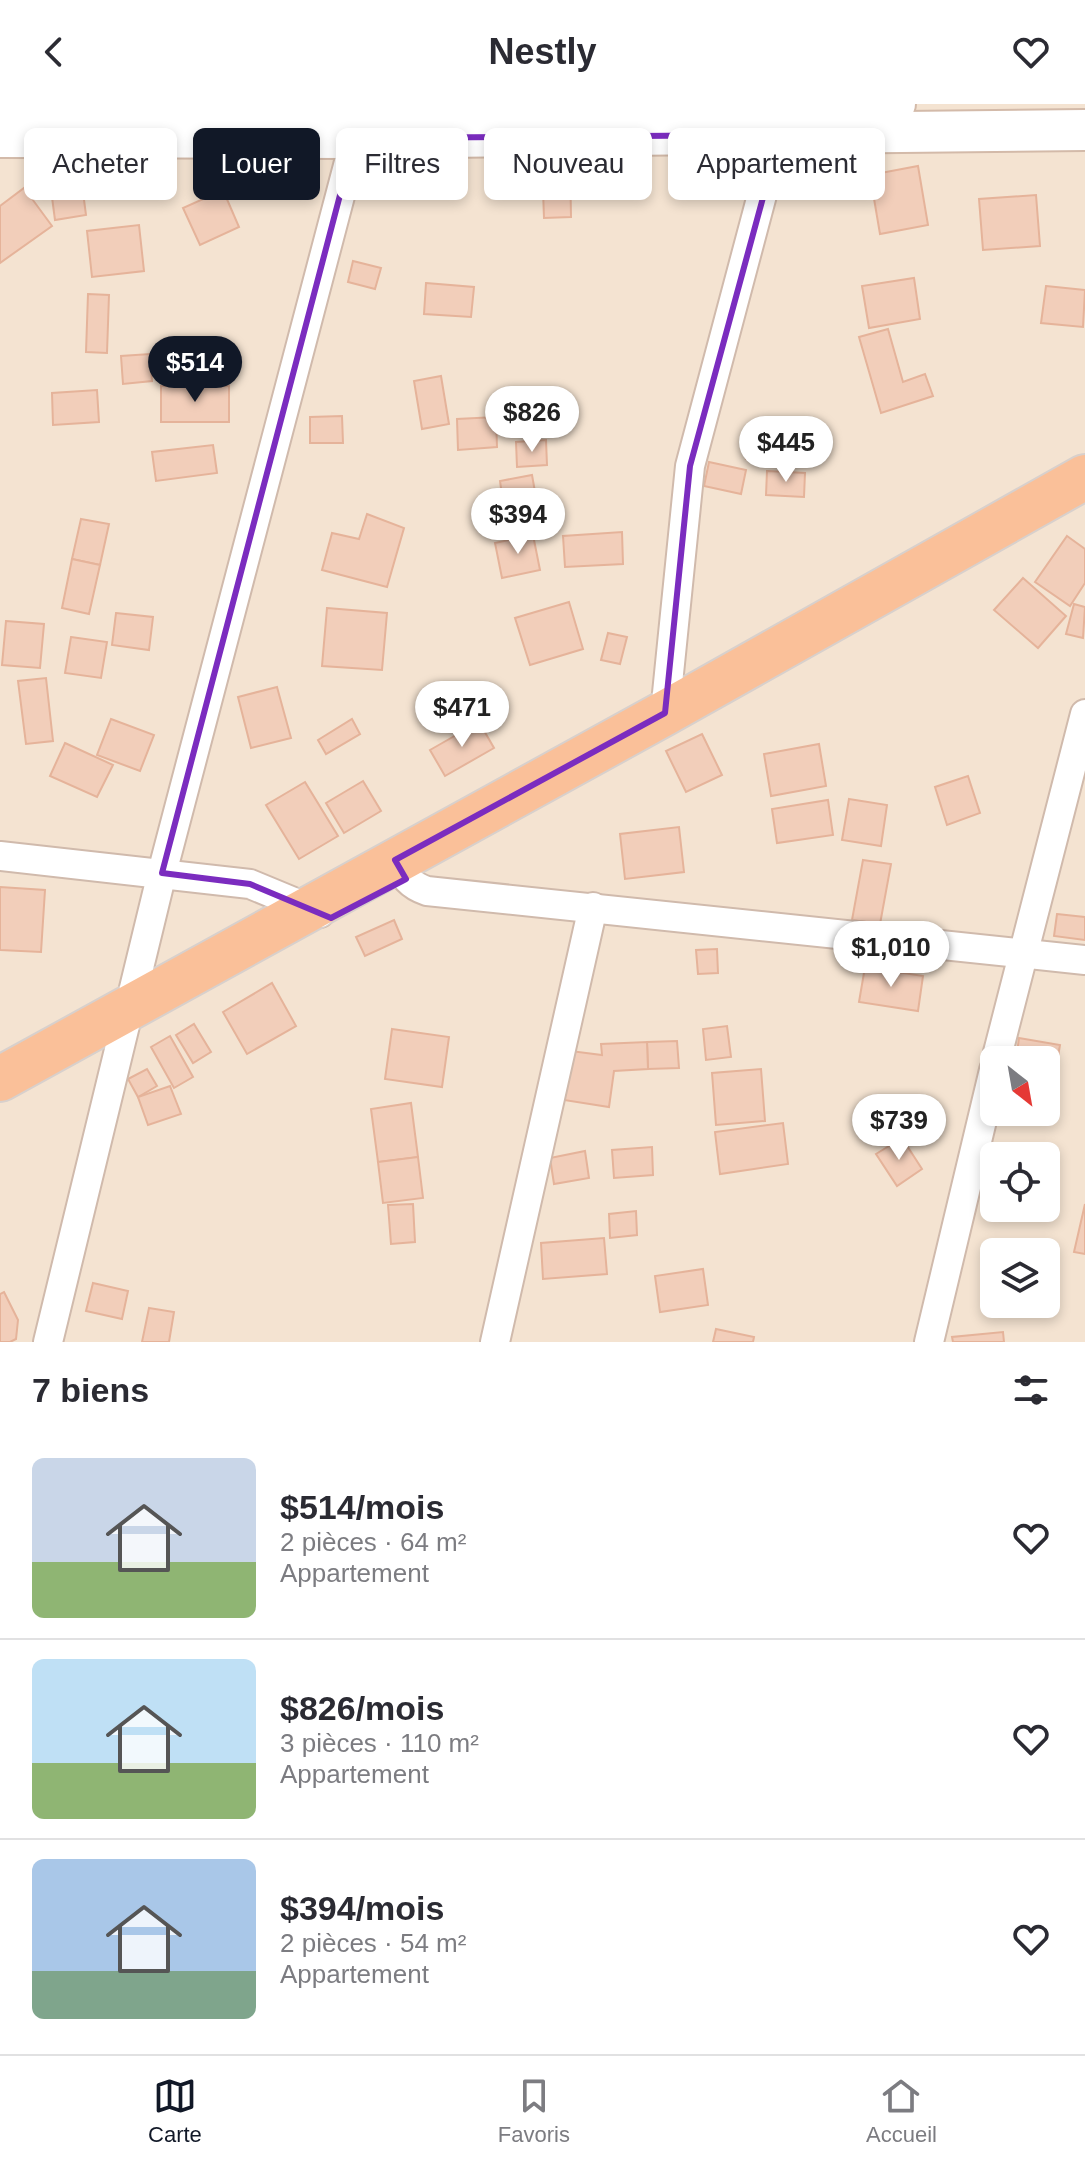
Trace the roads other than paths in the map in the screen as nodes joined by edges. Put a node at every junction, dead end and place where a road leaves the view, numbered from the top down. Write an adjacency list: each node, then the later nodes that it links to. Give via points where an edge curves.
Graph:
1 (13, 104): 4 (main road)
2 (895, 104): 3 (main road)
3 (783, 115): 4 (main road); 5 (main road); 9 (street, via 690,466)
4 (361, 116): 6 (main road); 13 (street)
5 (1085, 130)
6 (0, 137)
7 (1085, 477): 9 (highway)
8 (1085, 509): 12 (highway)
9 (665, 713): 12 (highway)
10 (1085, 714): 16 (street)
11 (0, 856): 13 (street)
12 (400, 869): 14 (street, via 415,887 427,891); 15 (highway)
13 (162, 873): 15 (street, via 250,884); 18 (street)
14 (593, 907): 16 (street); 24 (street)
15 (320, 913): 18 (highway)
16 (1022, 953): 17 (street); 19 (street)
17 (1085, 960)
18 (126, 1023): 20 (highway); 21 (highway); 23 (street)
19 (999, 1046)
20 (0, 1079)
21 (0, 1106)
22 (981, 1126): 25 (street)
23 (48, 1342)
24 (495, 1342)
25 (929, 1342)

